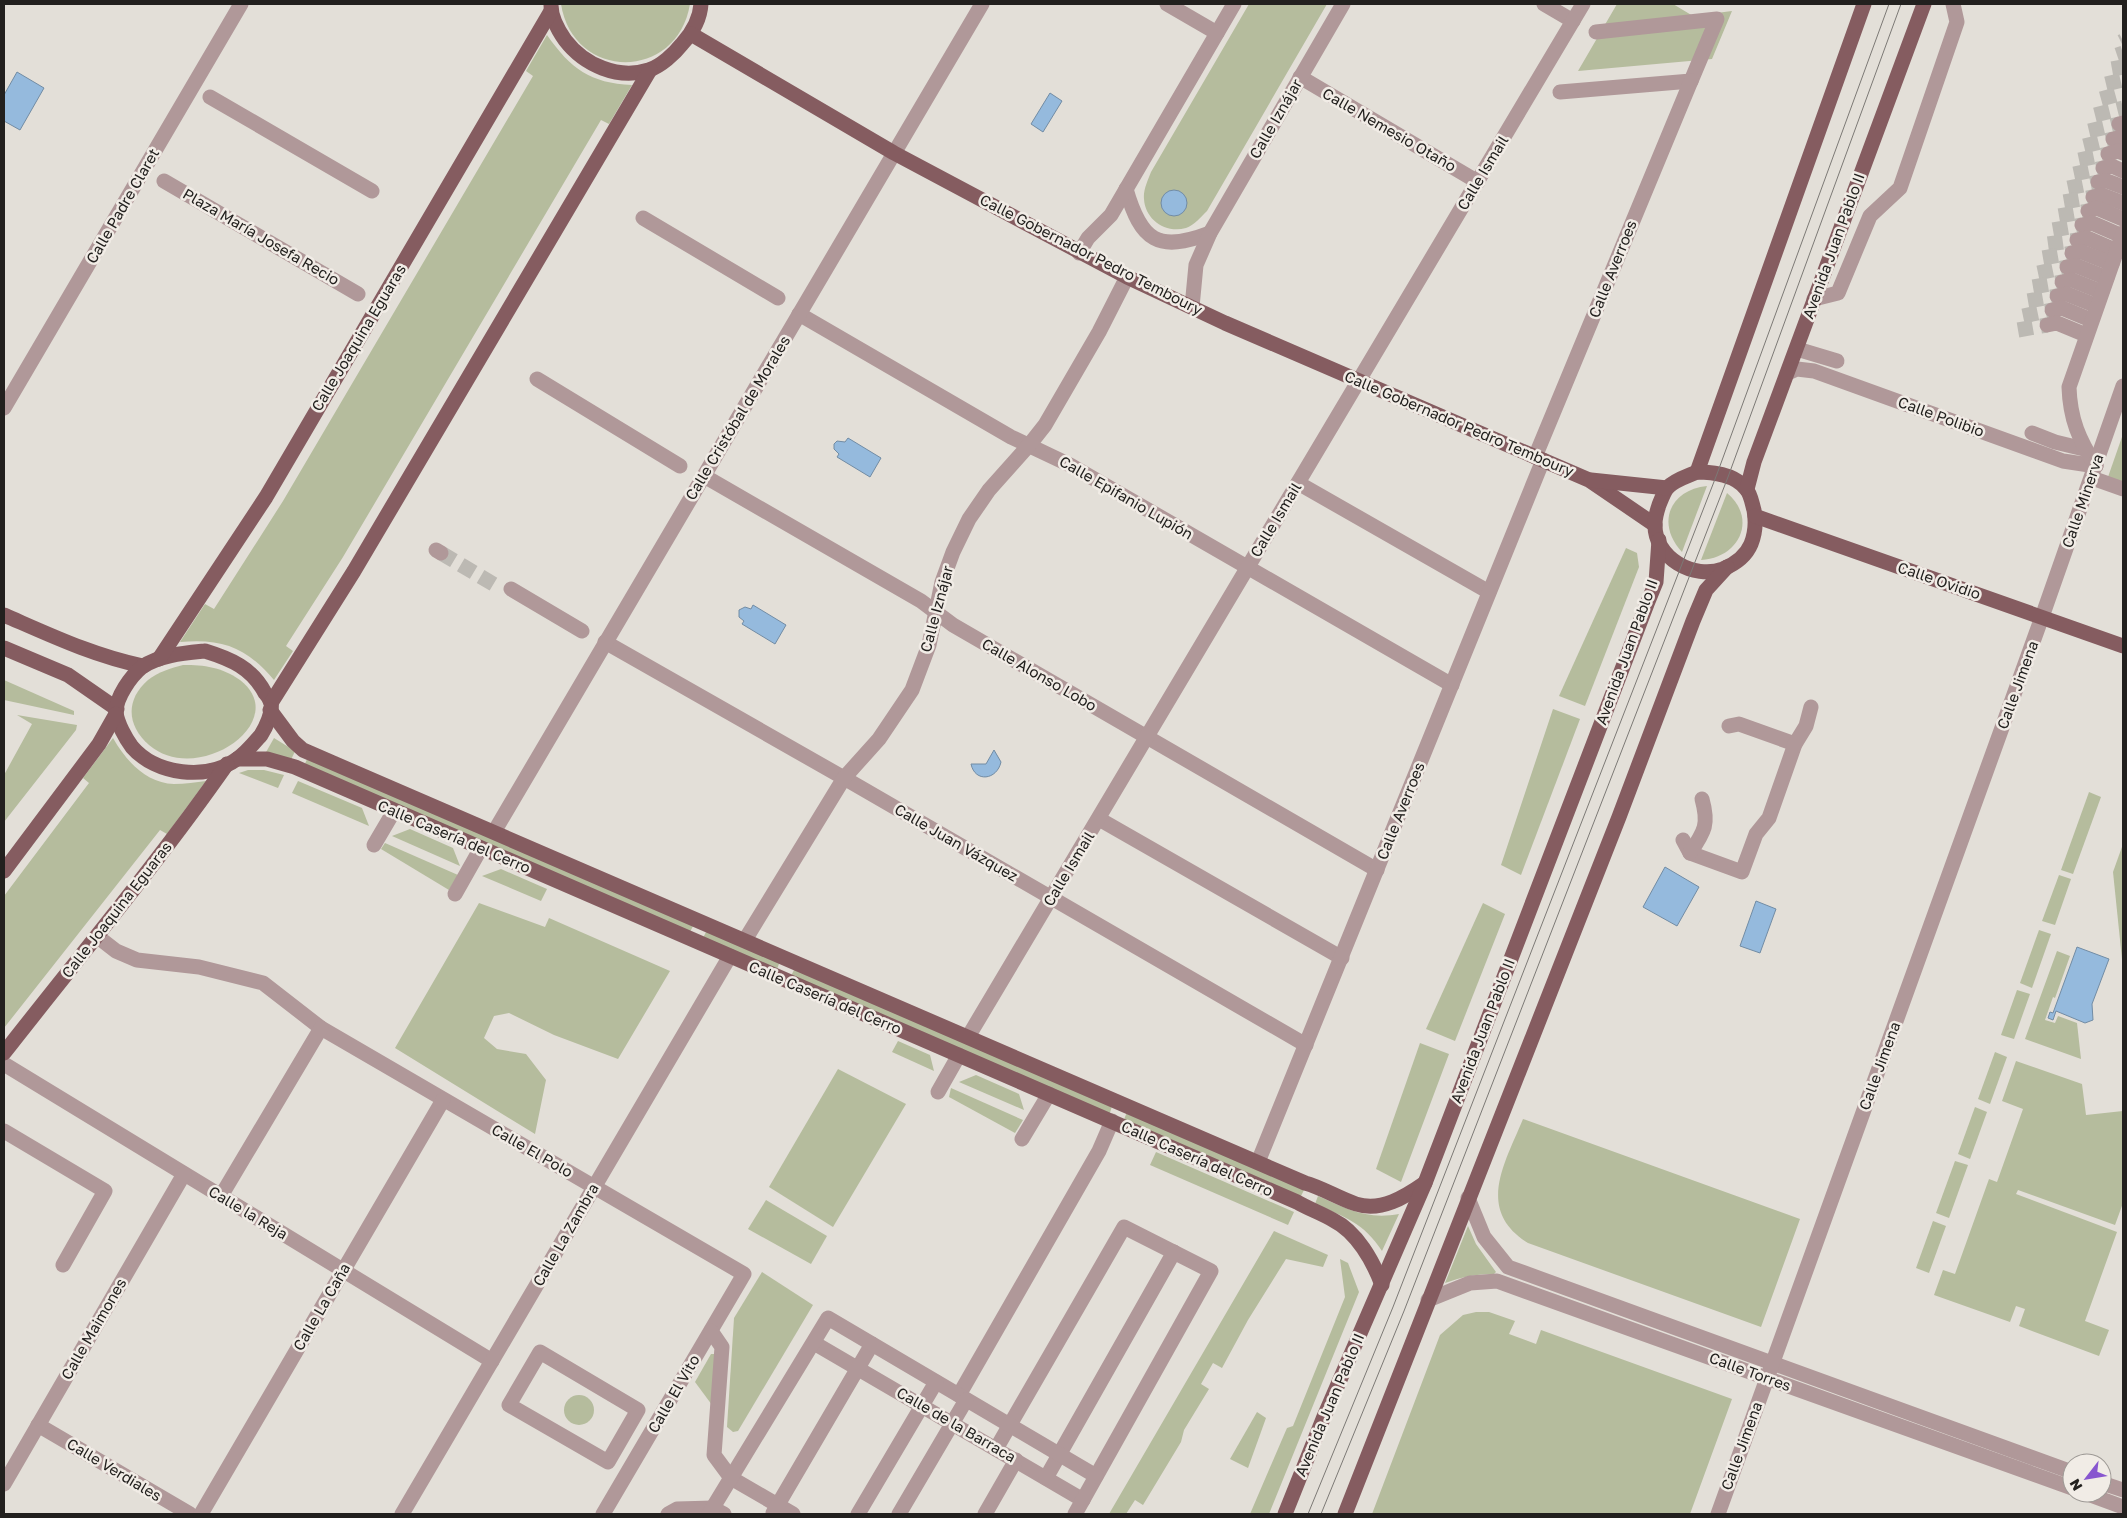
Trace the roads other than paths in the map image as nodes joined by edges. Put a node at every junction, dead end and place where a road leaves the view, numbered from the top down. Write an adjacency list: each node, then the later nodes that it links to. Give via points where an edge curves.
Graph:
1 (241, 4): 53 (street, Calle Padre Claret)
2 (701, 4): 16 (main road)
3 (982, 4): 22 (street, Calle Cristóbal de Morales)
4 (1167, 4): 15 (street)
5 (1234, 4): 15 (street)
6 (1343, 4): 18 (street, Calle Iznájar)
7 (1544, 4): 13 (street)
8 (1583, 4): 13 (street, Calle Ismail)
9 (1864, 4): 59 (main road)
10 (1924, 4): 40 (main road, Avenida Juan Pablo II)
11 (1953, 4): 40 (street, via 1957,22 1900,188 1870,216 1838,293)
12 (551, 7): 17 (main road, via 559,31 572,50 588,62 610,71); 80 (main road, Calle Joaquina Eguaras, via 266,497)
13 (1573, 21): 25 (street, Calle Ismail)
14 (1596, 32): 19 (street, Calle Averroes, via 1717,19)
15 (1217, 33): 28 (street)
16 (691, 34): 17 (main road, via 674,54); 22 (main road, Calle Gobernador Pedro Temboury)
17 (650, 70): 83 (main road, via 359,562)
18 (1300, 77): 25 (street, Calle Nemesio Otaño); 33 (street, Calle Iznájar)
19 (1691, 81): 20 (street); 57 (street, Calle Averroes)
20 (1560, 92)
21 (210, 97): 29 (street)
22 (894, 153): 35 (main road, Calle Gobernador Pedro Temboury); 43 (street, Calle Cristóbal de Morales)
23 (2123, 171): 26 (street, via 2112,166)
24 (164, 181): 38 (street, Plaza María Josefa Recio)
25 (1478, 182): 50 (street, Calle Ismail)
26 (2099, 184): 27 (street, via 2107,181); 30 (street, via 2102,195); 32 (street, via 2097,208); 34 (street, via 2092,223)
27 (2123, 187)
28 (1126, 189): 33 (street, via 1132,212 1142,229 1154,238 1168,243 1187,242); 35 (street, via 1111,214)
29 (372, 192)
30 (2123, 203)
31 (642, 218): 39 (street)
32 (2123, 219)
33 (1210, 233): 42 (street, Calle Iznájar, via 1196,265)
34 (2123, 234): 36 (street)
35 (1079, 252): 37 (main road, Calle Gobernador Pedro Temboury)
36 (2114, 257): 41 (street); 41 (street, via 2087,238 2072,253)
37 (1127, 277): 42 (main road, Calle Gobernador Pedro Temboury); 55 (street, Calle Iznájar, via 1099,332)
38 (358, 294)
39 (778, 298)
40 (1814, 298): 46 (main road, Avenida Juan Pablo II)
41 (2099, 299): 41 (street, via 2072,280 2057,296 2062,308); 45 (street)
42 (1192, 307): 50 (main road, Calle Gobernador Pedro Temboury)
43 (799, 314): 55 (street, Calle Epifanio Lupión, via 1012,437); 61 (street, Calle Cristóbal de Morales)
44 (2046, 325): 45 (street, via 2056,323)
45 (2086, 335): 56 (street, via 2068,387 2069,410)
46 (1797, 349): 47 (street); 48 (main road, Avenida Juan Pablo II)
47 (1837, 362)
48 (1788, 372): 60 (street, Calle Polibio, via 1797,369 1814,372); 65 (main road, Avenida Juan Pablo II)
49 (537, 379): 58 (street)
50 (1359, 380): 57 (main road, Calle Gobernador Pedro Temboury); 63 (street, Calle Ismail)
51 (2123, 386): 52 (street, Calle Minerva)
52 (2120, 404): 60 (street, Calle Minerva)
53 (4, 408)
54 (2032, 433): 56 (street)
55 (1030, 444): 69 (street, Calle Epifanio Lupión); 73 (street, Calle Iznájar, via 969,519 942,582)
56 (2084, 449): 60 (street)
57 (1539, 459): 62 (main road, Calle Gobernador Pedro Temboury); 72 (street, Calle Averroes)
58 (680, 466)
59 (1697, 472): 64 (main road); 65 (main road, via 1717,474)
60 (2094, 472): 66 (street, Calle Polibio); 75 (street, Calle Minerva)
61 (704, 476): 73 (street, Calle Alonso Lobo); 77 (street, Calle Cristóbal de Morales)
62 (1589, 480): 64 (main road, Calle Gobernador Pedro Temboury); 68 (main road, Calle Gobernador Pedro Temboury)
63 (1298, 483): 69 (street, Calle Ismail); 72 (street)
64 (1667, 488): 68 (main road, via 1660,502)
65 (1747, 489): 67 (main road)
66 (2123, 489)
67 (1755, 516): 70 (main road, via 1750,546 1736,563); 75 (main road, Calle Ovidio)
68 (1657, 532): 70 (main road, via 1674,561 1704,572); 119 (main road, Avenida Juan Pablo II, via 1656,582)
69 (1248, 567): 82 (street, Calle Epifanio Lupión); 87 (street, Calle Ismail)
70 (1727, 567): 122 (main road, via 1703,597)
71 (505, 586): 76 (street)
72 (1490, 592): 82 (street, Calle Averroes)
73 (936, 612): 87 (street, Calle Alonso Lobo, via 953,625); 90 (street, Calle Iznájar, via 912,690 880,739)
74 (4, 615): 81 (main road, via 88,651)
75 (2042, 617): 78 (main road, Calle Ovidio); 133 (street, Calle Jimena)
76 (582, 631)
77 (605, 642): 90 (street, Calle Juan Vázquez); 94 (street, Calle Cristóbal de Morales)
78 (2123, 646)
79 (4, 648): 85 (main road, via 68,675)
80 (159, 659): 81 (main road); 83 (main road, via 205,651 229,659 259,680)
81 (143, 666): 85 (main road, via 131,678)
82 (1452, 685): 97 (street, Calle Averroes)
83 (270, 706): 89 (main road, via 267,727); 94 (main road, Calle Casería del Cerro, via 293,741 303,750)
84 (1811, 707): 88 (street, via 1806,726)
85 (116, 712): 89 (main road, via 132,746 157,766 185,772 207,771); 98 (main road, via 99,744)
86 (1728, 726): 88 (street, via 1738,724)
87 (1147, 737): 93 (street, Calle Ismail); 97 (street, Calle Alonso Lobo)
88 (1795, 744): 91 (street, via 1769,818 1756,834 1742,872 1686,846 1699,839 1707,818)
89 (232, 762): 92 (main road, Calle Casería del Cerro, via 267,759); 101 (main road, Calle Joaquina Eguaras)
90 (844, 778): 100 (street, Calle Juan Vázquez); 102 (street, Calle Iznájar)
91 (1702, 799)
92 (394, 811): 95 (street); 96 (main road, Calle Casería del Cerro)
93 (1099, 819): 100 (street, Calle Ismail); 104 (street)
94 (494, 832): 102 (main road, Calle Casería del Cerro)
95 (374, 845)
96 (481, 848): 99 (street); 103 (main road, Calle Casería del Cerro)
97 (1377, 870): 104 (street, Calle Averroes)
98 (4, 871)
99 (455, 894)
100 (1052, 898): 106 (street, Calle Ismail); 107 (street, Calle Juan Vázquez)
101 (98, 936): 105 (street, Calle El Polo, via 116,951 137,960 200,967 262,983); 108 (main road, Calle Joaquina Eguaras)
102 (745, 940): 106 (main road, Calle Casería del Cerro)
103 (730, 956): 109 (main road, Calle Casería del Cerro); 120 (street, Calle La Zambra)
104 (1342, 958): 107 (street, Calle Averroes)
105 (321, 1028): 113 (street, Calle El Polo); 121 (street)
106 (968, 1037): 117 (main road, Calle Casería del Cerro)
107 (1306, 1045): 117 (street, Calle Averroes)
108 (4, 1053)
109 (959, 1055): 111 (street); 112 (main road, Calle Casería del Cerro)
110 (4, 1064): 118 (street, Calle la Reja)
111 (938, 1092)
112 (1049, 1094): 114 (main road, Calle Casería del Cerro); 116 (street)
113 (443, 1100): 120 (street, Calle El Polo); 125 (street, Calle La Caña)
114 (1112, 1122): 127 (main road, Calle Casería del Cerro, via 1335,1220 1358,1242 1376,1269); 137 (street)
115 (4, 1131): 124 (street, via 105,1191)
116 (1022, 1139)
117 (1258, 1162): 119 (main road, Calle Casería del Cerro, via 1357,1205 1390,1203)
118 (184, 1174): 121 (street, Calle la Reja); 140 (street, Calle Maimones)
119 (1425, 1183): 127 (main road, Avenida Juan Pablo II)
120 (595, 1186): 126 (street, Calle El Polo); 132 (street, Calle La Zambra)
121 (221, 1196): 125 (street, Calle la Reja)
122 (1468, 1198): 128 (main road); 133 (street, Calle Torres, via 1484,1237 1508,1266)
123 (1174, 1252): 141 (street, via 1124,1227); 143 (street); 147 (street, via 1211,1271)
124 (63, 1265)
125 (344, 1270): 132 (street, Calle la Reja); 156 (street, Calle La Caña)
126 (744, 1274): 129 (street, Calle El Vito)
127 (1382, 1285): 165 (main road, Avenida Juan Pablo II)
128 (1428, 1300): 135 (street, Calle Torres, via 1470,1283 1497,1281); 166 (main road)
129 (711, 1331): 148 (street, via 722,1347 714,1455); 158 (street, Calle El Vito)
130 (814, 1343): 131 (street, via 828,1318); 134 (street, Calle de la Barraca); 148 (street)
131 (872, 1344): 134 (street); 136 (street)
132 (492, 1361): 157 (street, Calle La Zambra)
133 (1773, 1362): 135 (street, Calle Jimena); 146 (street, Calle Torres)
134 (858, 1369): 138 (street, Calle de la Barraca); 153 (street)
135 (1767, 1378): 151 (street, Calle Torres); 167 (street, Calle Jimena)
136 (936, 1382): 137 (street); 138 (street)
137 (962, 1398): 139 (street); 141 (street)
138 (922, 1406): 139 (street, Calle de la Barraca); 161 (street)
139 (952, 1424): 142 (street, Calle de la Barraca); 162 (street)
140 (38, 1425): 150 (street, Calle Maimones); 155 (street, Calle Verdiales)
141 (1009, 1425): 142 (street); 143 (street)
142 (996, 1449): 144 (street, Calle de la Barraca)
143 (1059, 1455): 147 (street); 149 (street)
144 (1016, 1460): 149 (street, Calle de la Barraca); 163 (street)
145 (608, 1462): 145 (street, via 509,1405 540,1352 638,1410)
146 (2062, 1468)
147 (1096, 1476): 152 (street)
148 (731, 1478): 153 (street); 154 (street)
149 (1046, 1478): 152 (street, Calle de la Barraca)
150 (4, 1484)
151 (2062, 1484)
152 (1083, 1500): 164 (street)
153 (775, 1510): 160 (street)
154 (715, 1512): 159 (street, via 678,1508)
155 (190, 1514)
156 (201, 1514)
157 (402, 1514)
158 (603, 1514)
159 (668, 1514)
160 (793, 1514)
161 (858, 1514)
162 (899, 1514)
163 (985, 1514)
164 (1074, 1514)
165 (1285, 1514)
166 (1345, 1514)
167 (1718, 1514)

